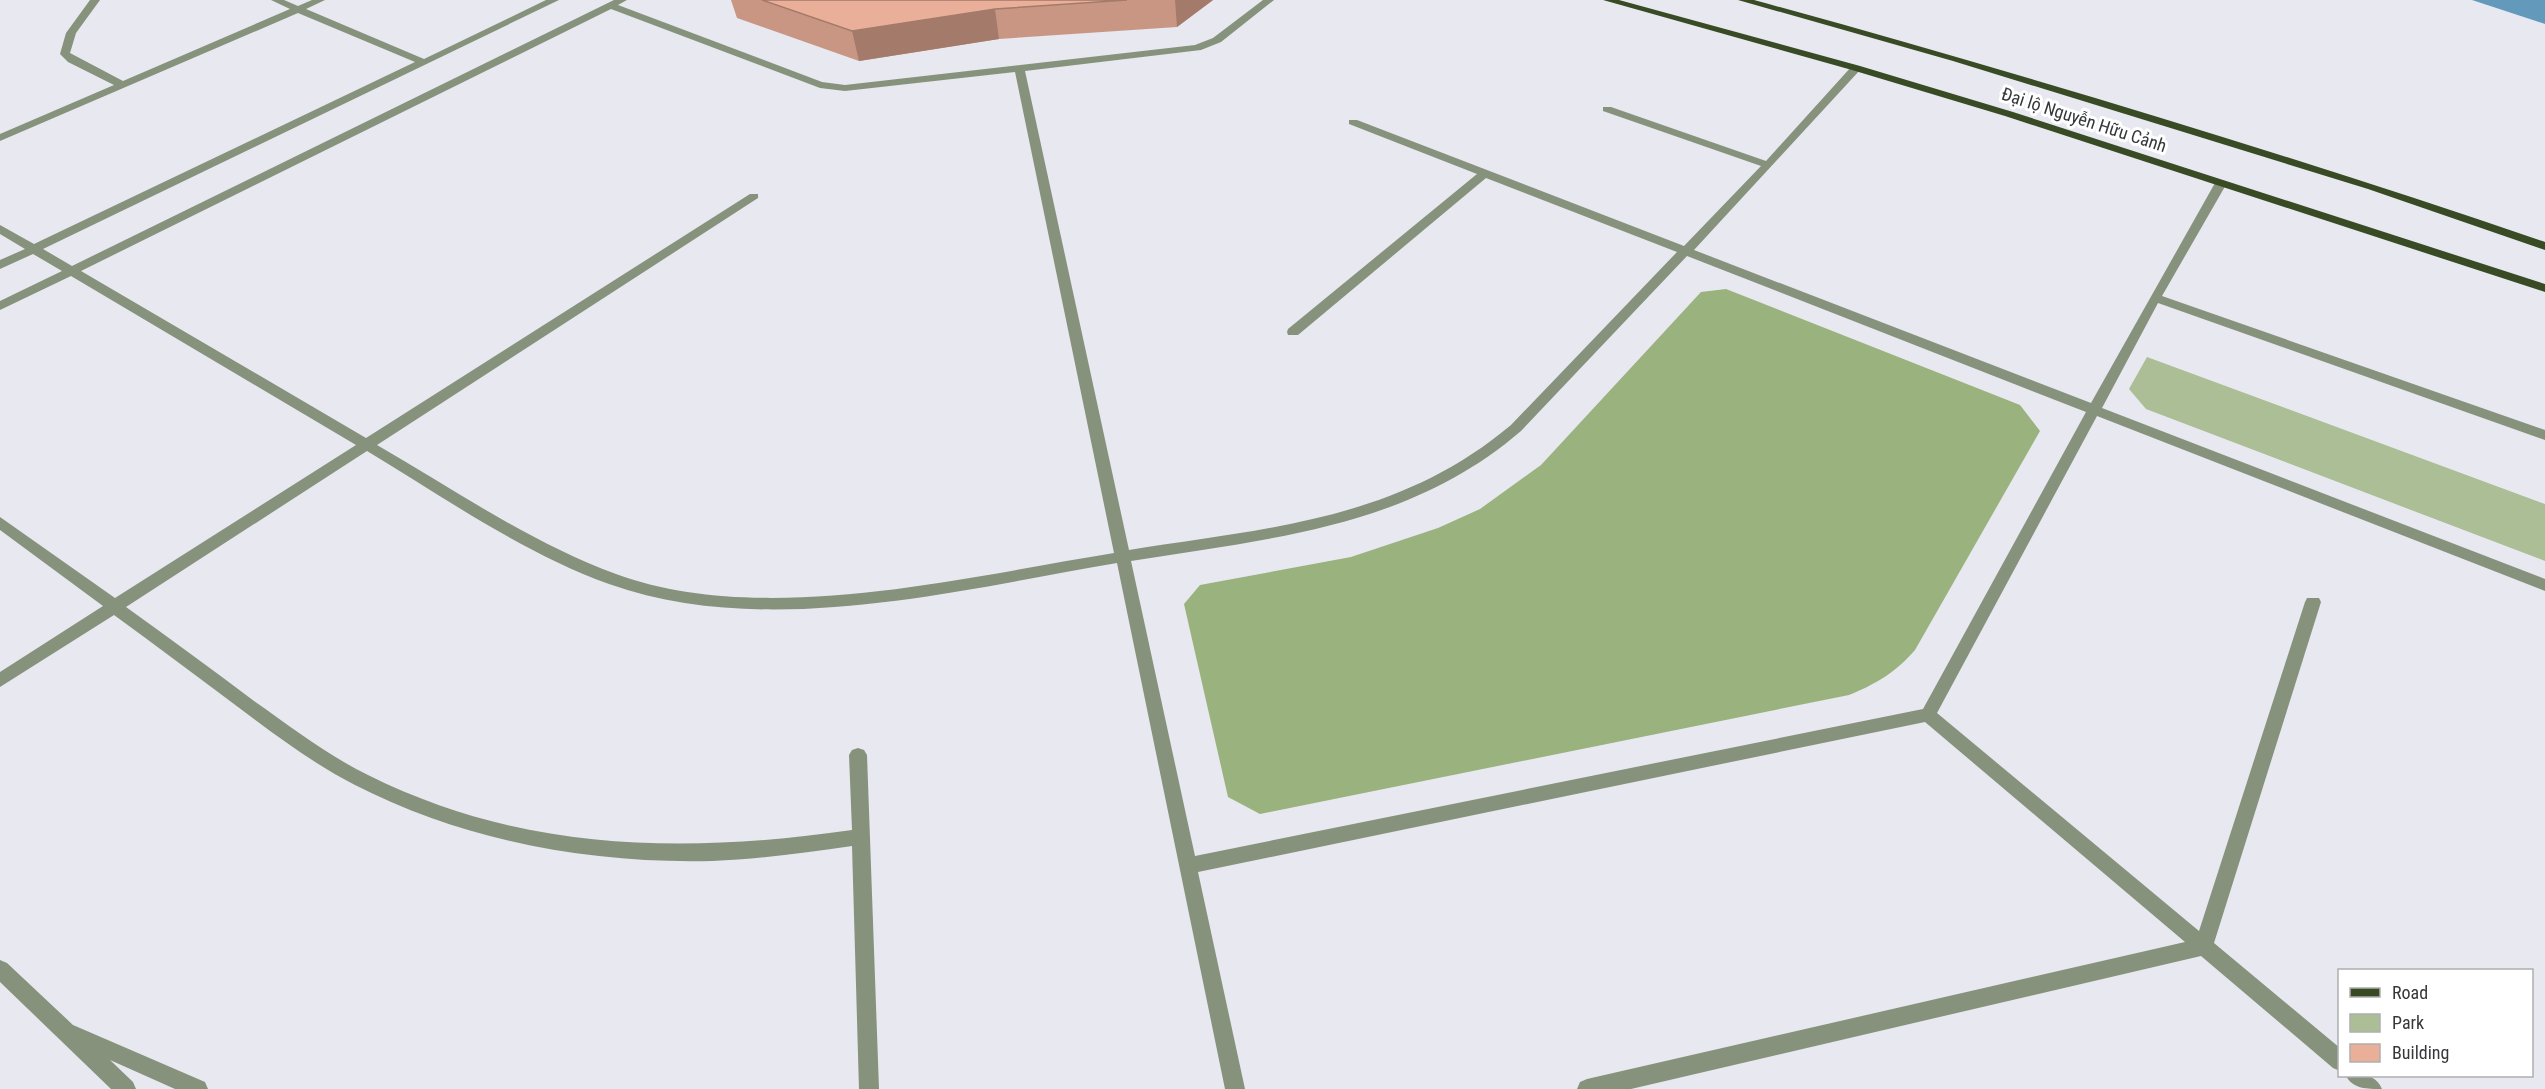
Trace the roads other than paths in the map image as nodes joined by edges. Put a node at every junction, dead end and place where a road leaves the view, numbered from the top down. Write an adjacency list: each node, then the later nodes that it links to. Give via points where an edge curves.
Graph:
1 (95, 0): 14 (street, via 69,38 65,54)
2 (276, 0): 10 (street)
3 (320, 0): 10 (street)
4 (554, 0): 11 (street)
5 (622, 0): 9 (street)
6 (1269, 0): 13 (street, via 1203,47)
7 (1608, 0): 12 (main road, Đại lộ Nguyễn Hữu Cảnh)
8 (1743, 0): 23 (main road, Đại lộ Nguyễn Hữu Cảnh, via 1957,59 2372,187)
9 (610, 6): 13 (street, via 835,88); 27 (street)
10 (298, 9): 11 (street); 14 (street)
11 (423, 62): 24 (street)
12 (1856, 68): 18 (street); 20 (main road, Đại lộ Nguyễn Hữu Cảnh)
13 (1020, 69): 36 (street)
14 (122, 85): 17 (street)
15 (1607, 109): 18 (street)
16 (1353, 122): 19 (street)
17 (0, 138)
18 (1768, 165): 25 (street)
19 (1485, 173): 25 (street); 31 (street)
20 (2221, 183): 28 (main road, Đại lộ Nguyễn Hữu Cảnh); 29 (street)
21 (754, 195): 34 (street)
22 (0, 229): 24 (street)
23 (2545, 246)
24 (33, 249): 26 (street); 27 (street)
25 (1685, 251): 32 (street); 36 (street, via 1516,428 1462,469 1412,494 1344,518)
26 (0, 265)
27 (71, 271): 30 (street); 34 (street)
28 (2545, 288)
29 (2155, 298): 32 (street); 33 (street)
30 (0, 306)
31 (1293, 332)
32 (2095, 410): 37 (street); 41 (street)
33 (2545, 435)
34 (369, 444): 36 (street, via 553,555 583,569 661,594 709,602 819,604); 39 (street)
35 (0, 522): 39 (street)
36 (1122, 557): 44 (street)
37 (2545, 585)
38 (2313, 602): 45 (street)
39 (116, 606): 40 (street); 43 (street, via 338,769 444,816 532,838 622,850 770,849)
40 (0, 680)
41 (1928, 715): 44 (street); 45 (street)
42 (858, 755): 43 (street)
43 (861, 837): 53 (street)
44 (1187, 866): 54 (street)
45 (2203, 947): 48 (street); 55 (street)
46 (0, 969): 47 (street)
47 (62, 1028): 50 (street); 51 (street)
48 (2338, 1060)
49 (2357, 1077): 56 (street)
50 (168, 1084): 52 (street)
51 (126, 1089)
52 (198, 1089)
53 (869, 1089)
54 (1235, 1089)
55 (1587, 1089)
56 (2372, 1089)

